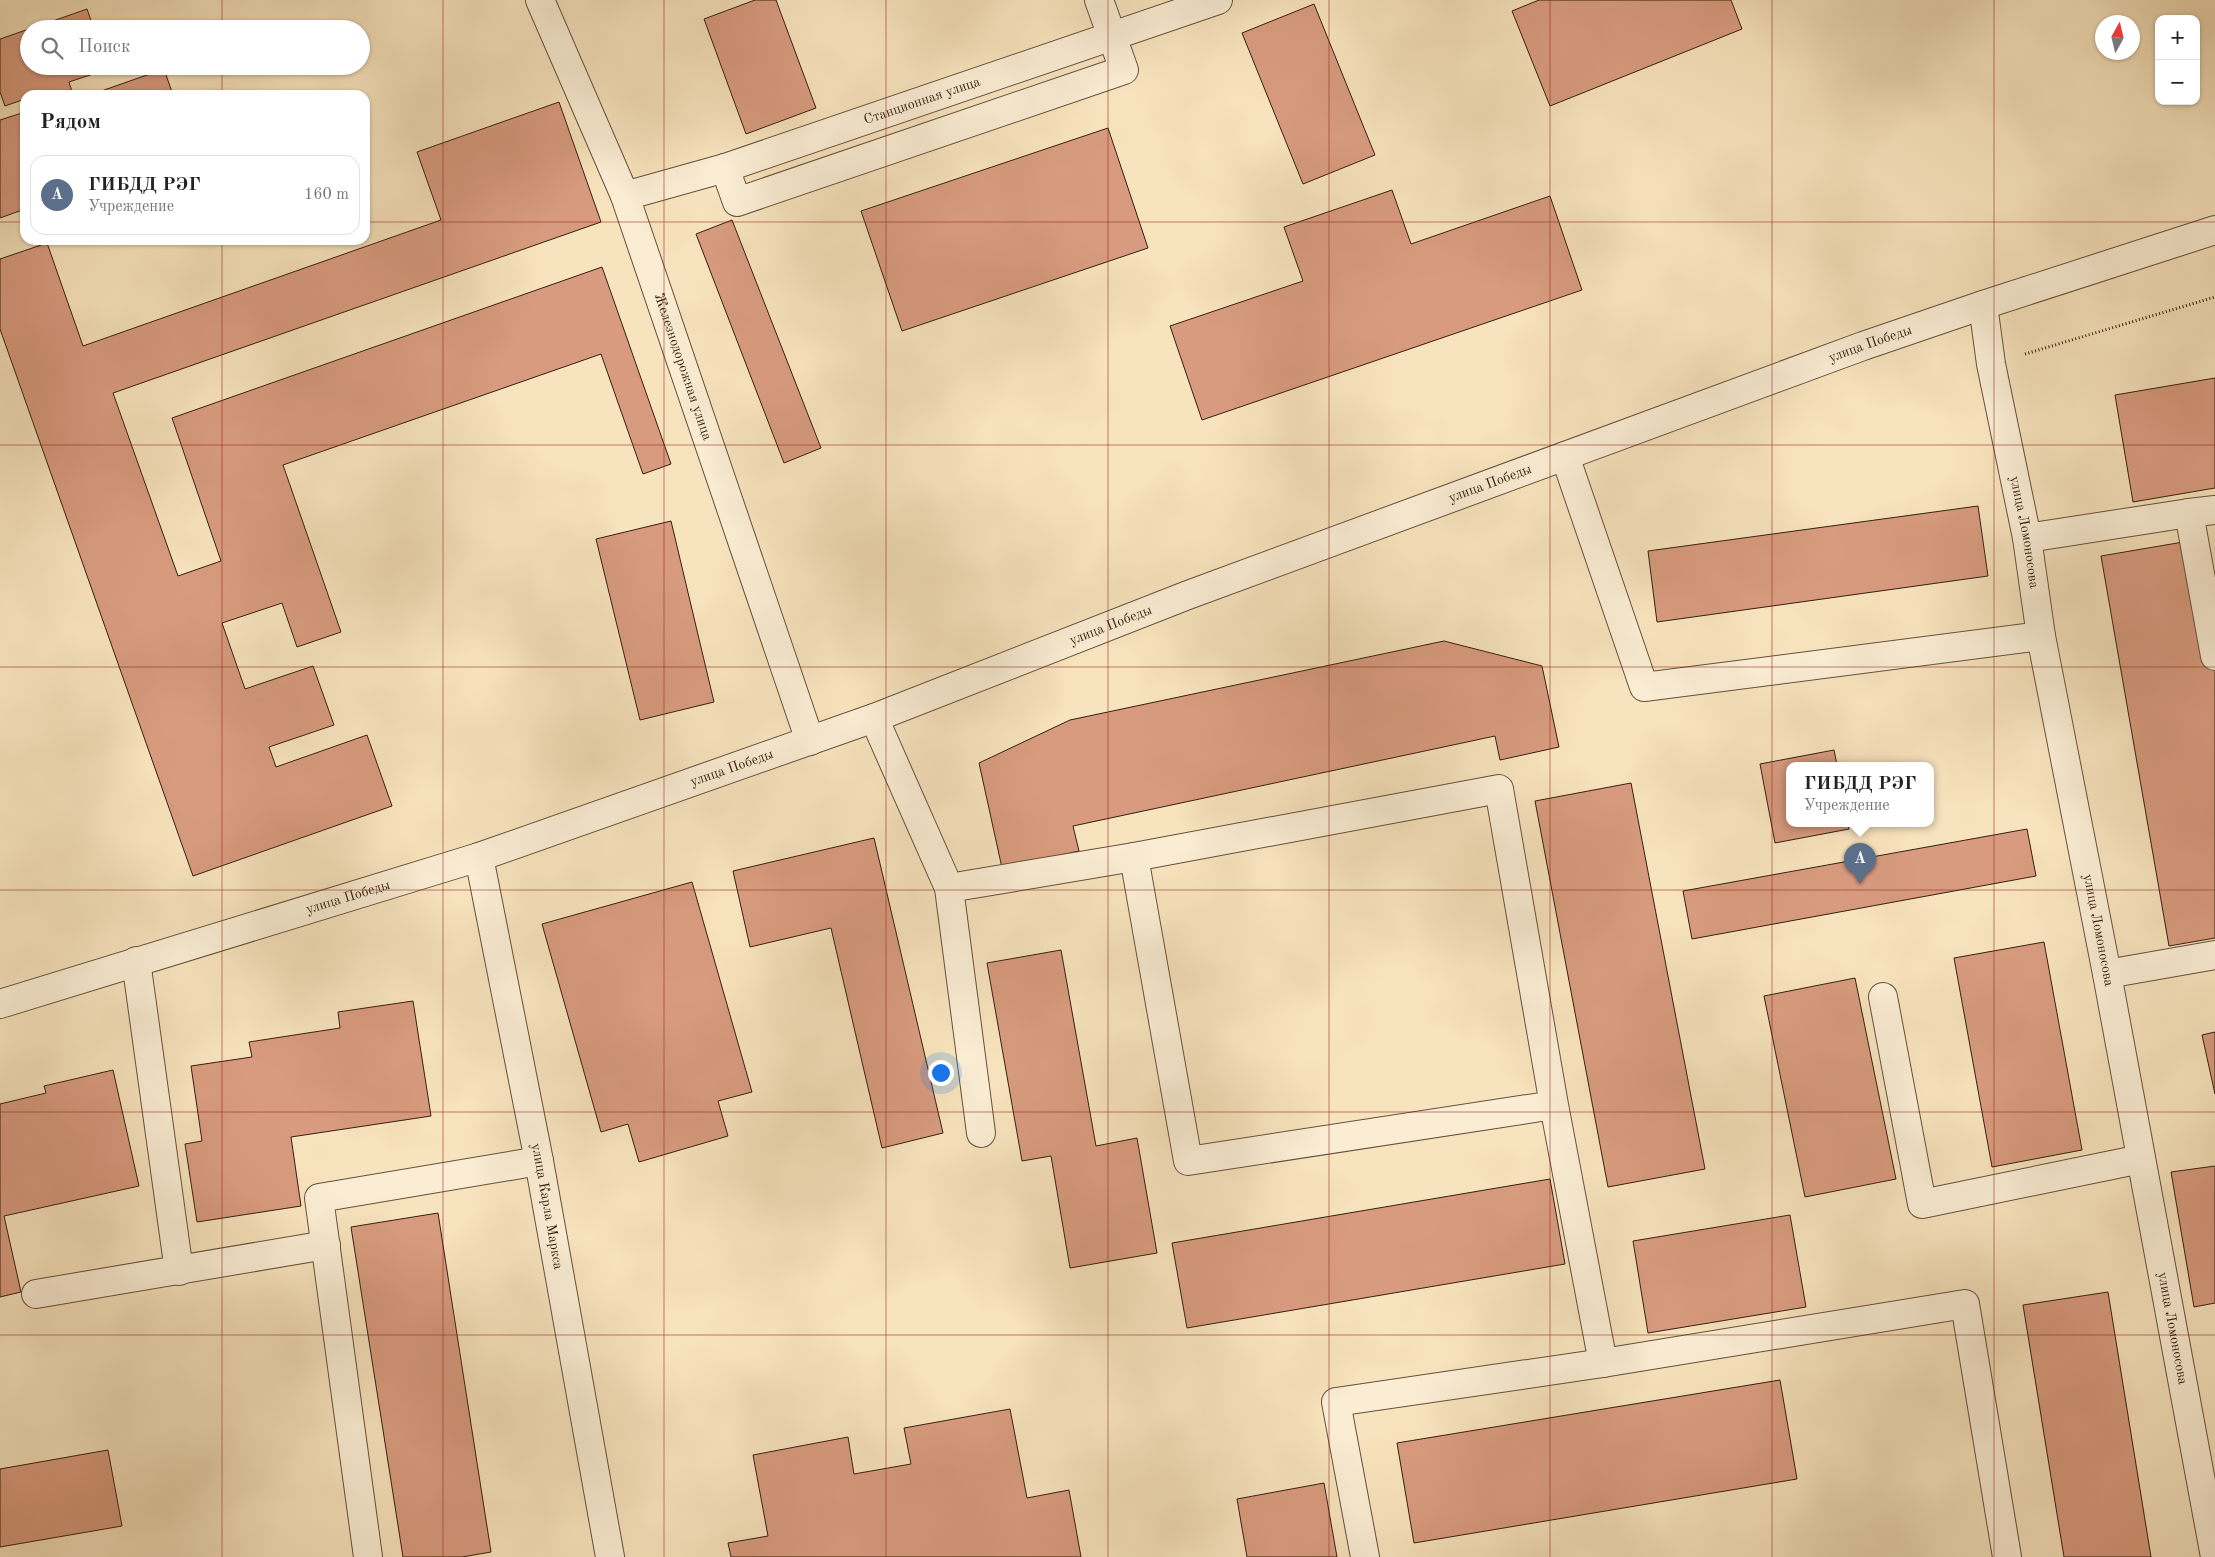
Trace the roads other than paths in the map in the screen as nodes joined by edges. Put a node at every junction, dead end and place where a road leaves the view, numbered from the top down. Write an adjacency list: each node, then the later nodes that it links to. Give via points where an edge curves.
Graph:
1 (540, 0): 6 (street, Железнодорожная улица)
2 (1099, 0): 4 (street)
3 (1218, 0): 4 (street, Станционная улица)
4 (1112, 37): 5 (street, Станционная улица); 5 (street, via 1124,70 756,196 737,202)
5 (725, 168): 6 (street, Станционная улица)
6 (625, 196): 15 (street, Железнодорожная улица)
7 (2215, 230): 8 (street, улица Победы)
8 (1982, 305): 9 (street, улица Победы); 11 (street, улица Ломоносова, via 1990,364)
9 (1565, 456): 12 (street, via 1644,687); 14 (street, улица Победы, via 1188,595)
10 (2202, 511): 11 (street); 13 (street)
11 (2027, 538): 12 (street, улица Ломоносова)
12 (2041, 636): 21 (street, улица Ломоносова)
13 (2215, 656)
14 (874, 718): 15 (street, улица Победы); 18 (street)
15 (810, 741): 16 (street, улица Победы)
16 (479, 857): 20 (street, улица Победы); 27 (street, улица Карла Маркса)
17 (1134, 857): 18 (street); 24 (street, via 1188,1160); 24 (street, via 1499,789)
18 (949, 888): 25 (street)
19 (2215, 955): 21 (street)
20 (136, 961): 23 (street, улица Победы); 29 (street)
21 (2108, 974): 26 (street, улица Ломоносова)
22 (1883, 997): 26 (street, via 1922,1204)
23 (0, 1004)
24 (1554, 1105): 31 (street)
25 (981, 1133)
26 (2141, 1160): 36 (street, улица Ломоносова)
27 (539, 1161): 28 (street, via 319,1198); 33 (street, улица Карла Маркса)
28 (326, 1245): 29 (street); 32 (street)
29 (179, 1271): 30 (street)
30 (36, 1294)
31 (1604, 1363): 34 (street, via 1336,1402); 35 (street, via 1964,1304)
32 (368, 1557)
33 (610, 1557)
34 (1365, 1557)
35 (2006, 1557)
36 (2215, 1557)

